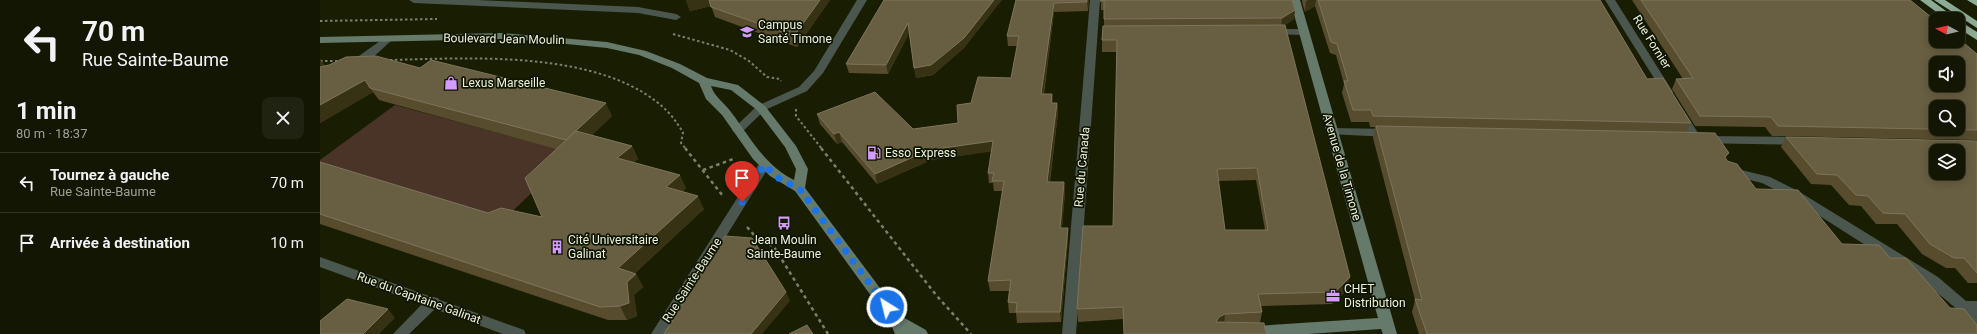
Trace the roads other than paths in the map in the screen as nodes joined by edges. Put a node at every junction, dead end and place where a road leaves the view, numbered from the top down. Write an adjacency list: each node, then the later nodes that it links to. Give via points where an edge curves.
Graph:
1 (414, 0): 9 (street)
2 (862, 0): 22 (street, via 818,73 803,89)
3 (1095, 0): 43 (street, Rue du Canada, via 1097,33)
4 (1295, 0): 16 (main road, Avenue de la Timone)
5 (1610, 0): 27 (street, Rue Fornier)
6 (1925, 0): 11 (highway)
7 (1939, 0): 13 (highway)
8 (1972, 0): 10 (highway)
9 (456, 1): 12 (street, via 631,10)
10 (1977, 4)
11 (1942, 12)
12 (676, 17)
13 (1977, 25)
14 (1965, 29): 17 (highway)
15 (1257, 32): 16 (street)
16 (1304, 32): 24 (main road, Avenue de la Timone)
17 (1977, 37)
18 (387, 39): 19 (main road, Boulevard Jean Moulin); 20 (street, via 362,60); 21 (main road, Boulevard Jean Moulin, via 502,36 607,45 642,53 676,66)
19 (320, 40)
20 (344, 69)
21 (704, 81): 22 (main road, Boulevard Jean Moulin, via 734,87); 23 (main road, via 710,97 726,112)
22 (761, 108): 23 (street); 31 (main road, Boulevard Jean Moulin, via 790,146 802,169)
23 (738, 130): 29 (main road)
24 (1332, 132): 25 (street); 37 (main road, Avenue de la Timone)
25 (1404, 134)
26 (1680, 139): 27 (street)
27 (1696, 139): 28 (street)
28 (1813, 142)
29 (764, 165): 31 (main road, via 781,180); 40 (street, Rue Sainte-Baume)
30 (1726, 170): 34 (street, via 1766,180 1794,194 1933,280)
31 (799, 188): 35 (main road)
32 (320, 262): 33 (street, Rue du Capitaine Galinat)
33 (433, 302): 38 (street, Rue du Capitaine Galinat); 39 (street)
34 (1970, 306): 36 (street)
35 (896, 320): 41 (main road); 42 (main road)
36 (1977, 323)
37 (1389, 329): 44 (main road)
38 (510, 333)
39 (400, 334)
40 (658, 334)
41 (902, 334)
42 (921, 334)
43 (1069, 334)
44 (1224, 334)

